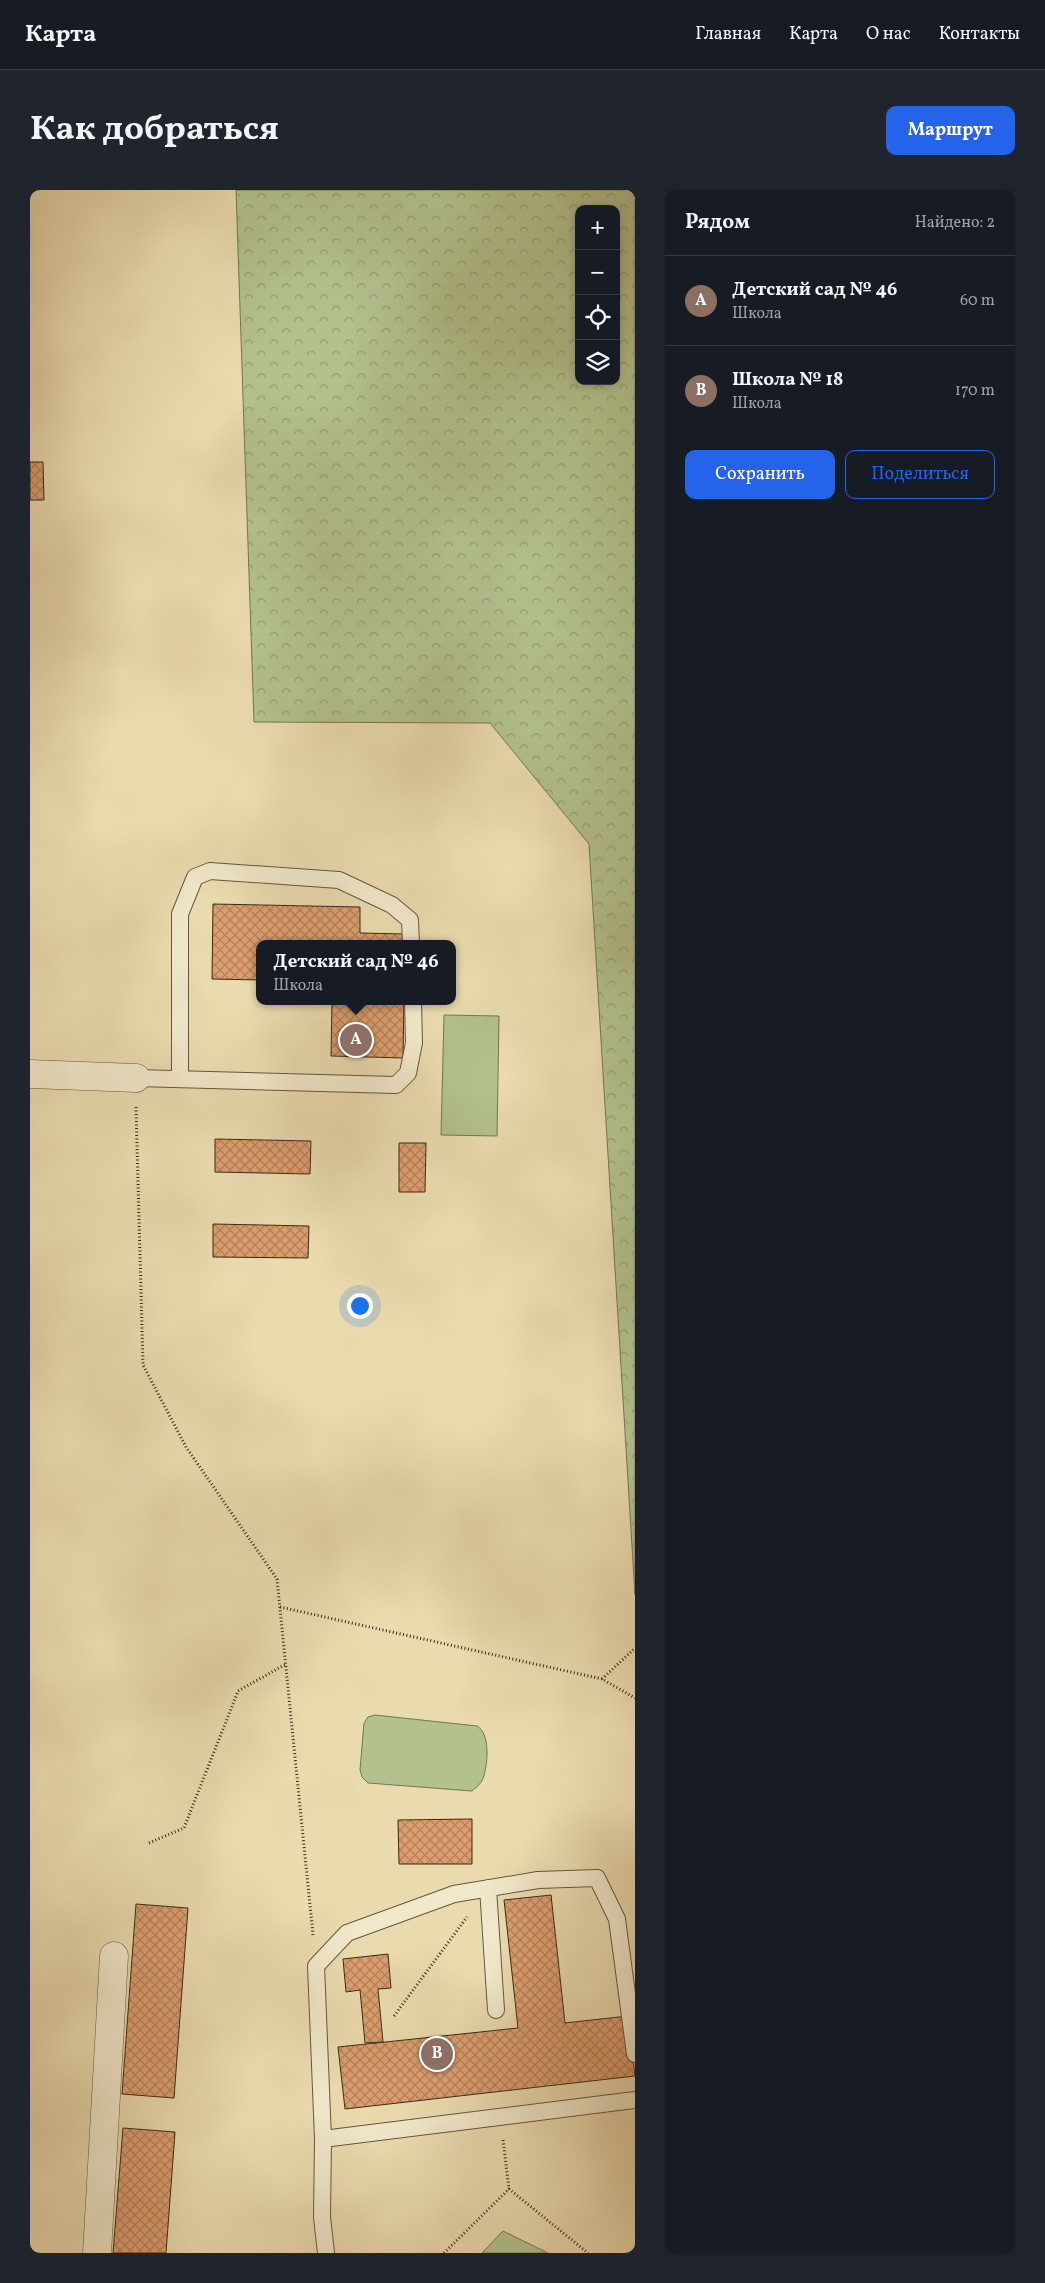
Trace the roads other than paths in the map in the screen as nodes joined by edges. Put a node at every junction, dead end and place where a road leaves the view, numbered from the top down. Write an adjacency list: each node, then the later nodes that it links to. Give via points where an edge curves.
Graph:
1 (411, 940): 5 (lane, via 410,920 392,905 339,880 210,871 195,878 180,914)
2 (413, 1005): 5 (lane, via 414,1043 408,1073 396,1085)
3 (30, 1074): 4 (street)
4 (136, 1078): 5 (lane)
5 (180, 1079)
6 (488, 1888): 8 (lane); 9 (lane, via 538,1880 597,1878 617,1919); 11 (lane, via 454,1894 348,1933 316,1966)
7 (114, 1956): 12 (street)
8 (496, 2010)
9 (635, 2054)
10 (635, 2100): 11 (lane)
11 (322, 2139): 13 (lane, via 322,2217)
12 (97, 2253)
13 (326, 2253)

